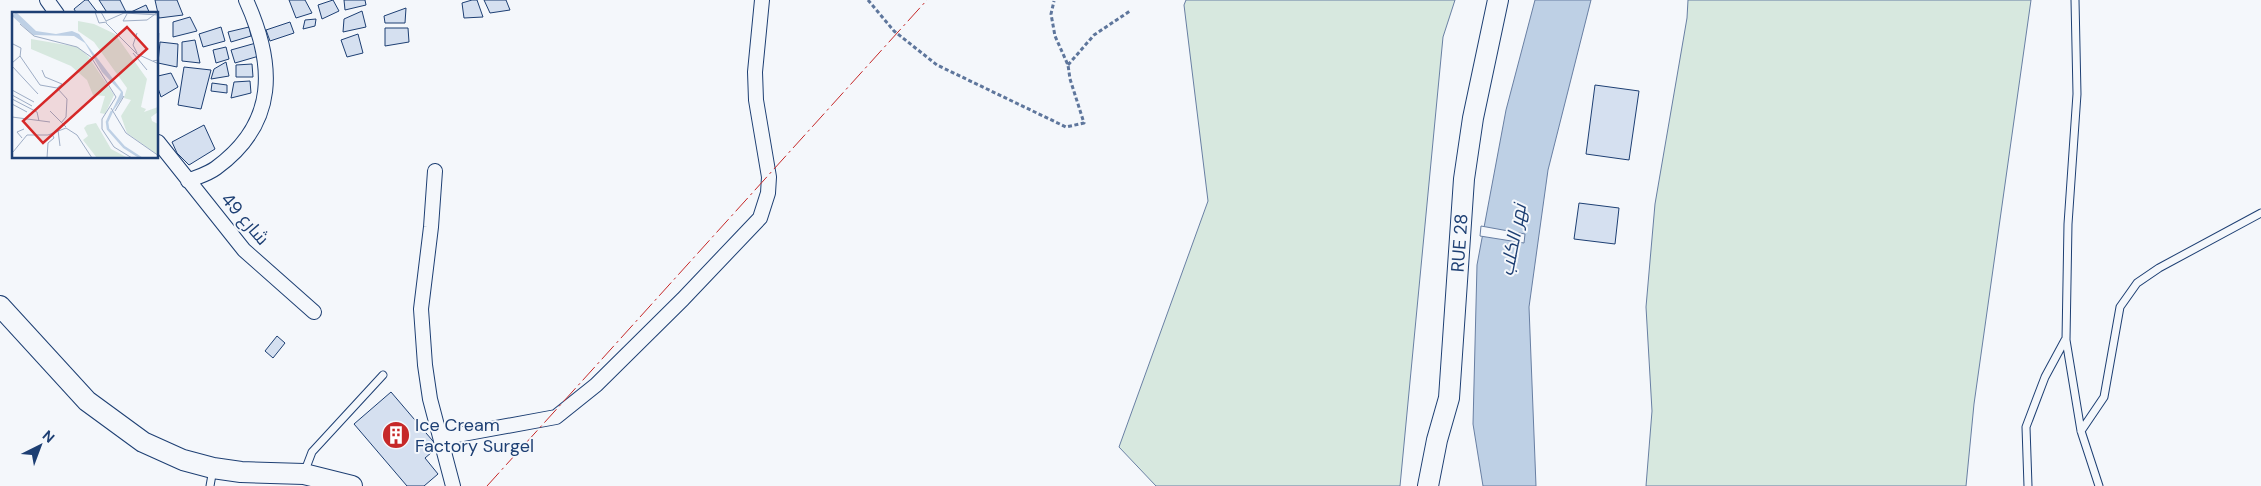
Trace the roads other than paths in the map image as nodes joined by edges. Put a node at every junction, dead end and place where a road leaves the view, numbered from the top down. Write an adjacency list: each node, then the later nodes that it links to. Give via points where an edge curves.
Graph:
1 (47, 0): 6 (street)
2 (246, 0): 9 (street, via 265,54 264,99 260,113 242,146 215,169)
3 (762, 0): 16 (street, via 755,72 756,100 769,177 760,218 596,385 556,417)
4 (1498, 0): 21 (street, RUE 28, via 1473,118 1464,180 1449,398)
5 (2075, 0): 13 (lane, via 2077,94 2068,224)
6 (56, 12)
7 (159, 143): 9 (street, شارع 49)
8 (435, 171): 16 (street, via 421,309 430,399)
9 (188, 181): 12 (street, شارع 49, via 244,250)
10 (2261, 213): 15 (lane, via 2160,268 2137,283 2126,296 2120,307 2104,397)
11 (0, 306): 17 (street, via 87,401 144,442)
12 (314, 312)
13 (2066, 340): 15 (lane); 22 (lane, via 2026,427)
14 (383, 375): 18 (lane, via 312,452)
15 (2081, 431): 23 (lane)
16 (441, 438): 20 (street)
17 (212, 477): 18 (street, via 241,472)
18 (314, 479): 19 (street)
19 (352, 486)
20 (453, 486)
21 (1428, 486)
22 (2028, 486)
23 (2099, 486)

